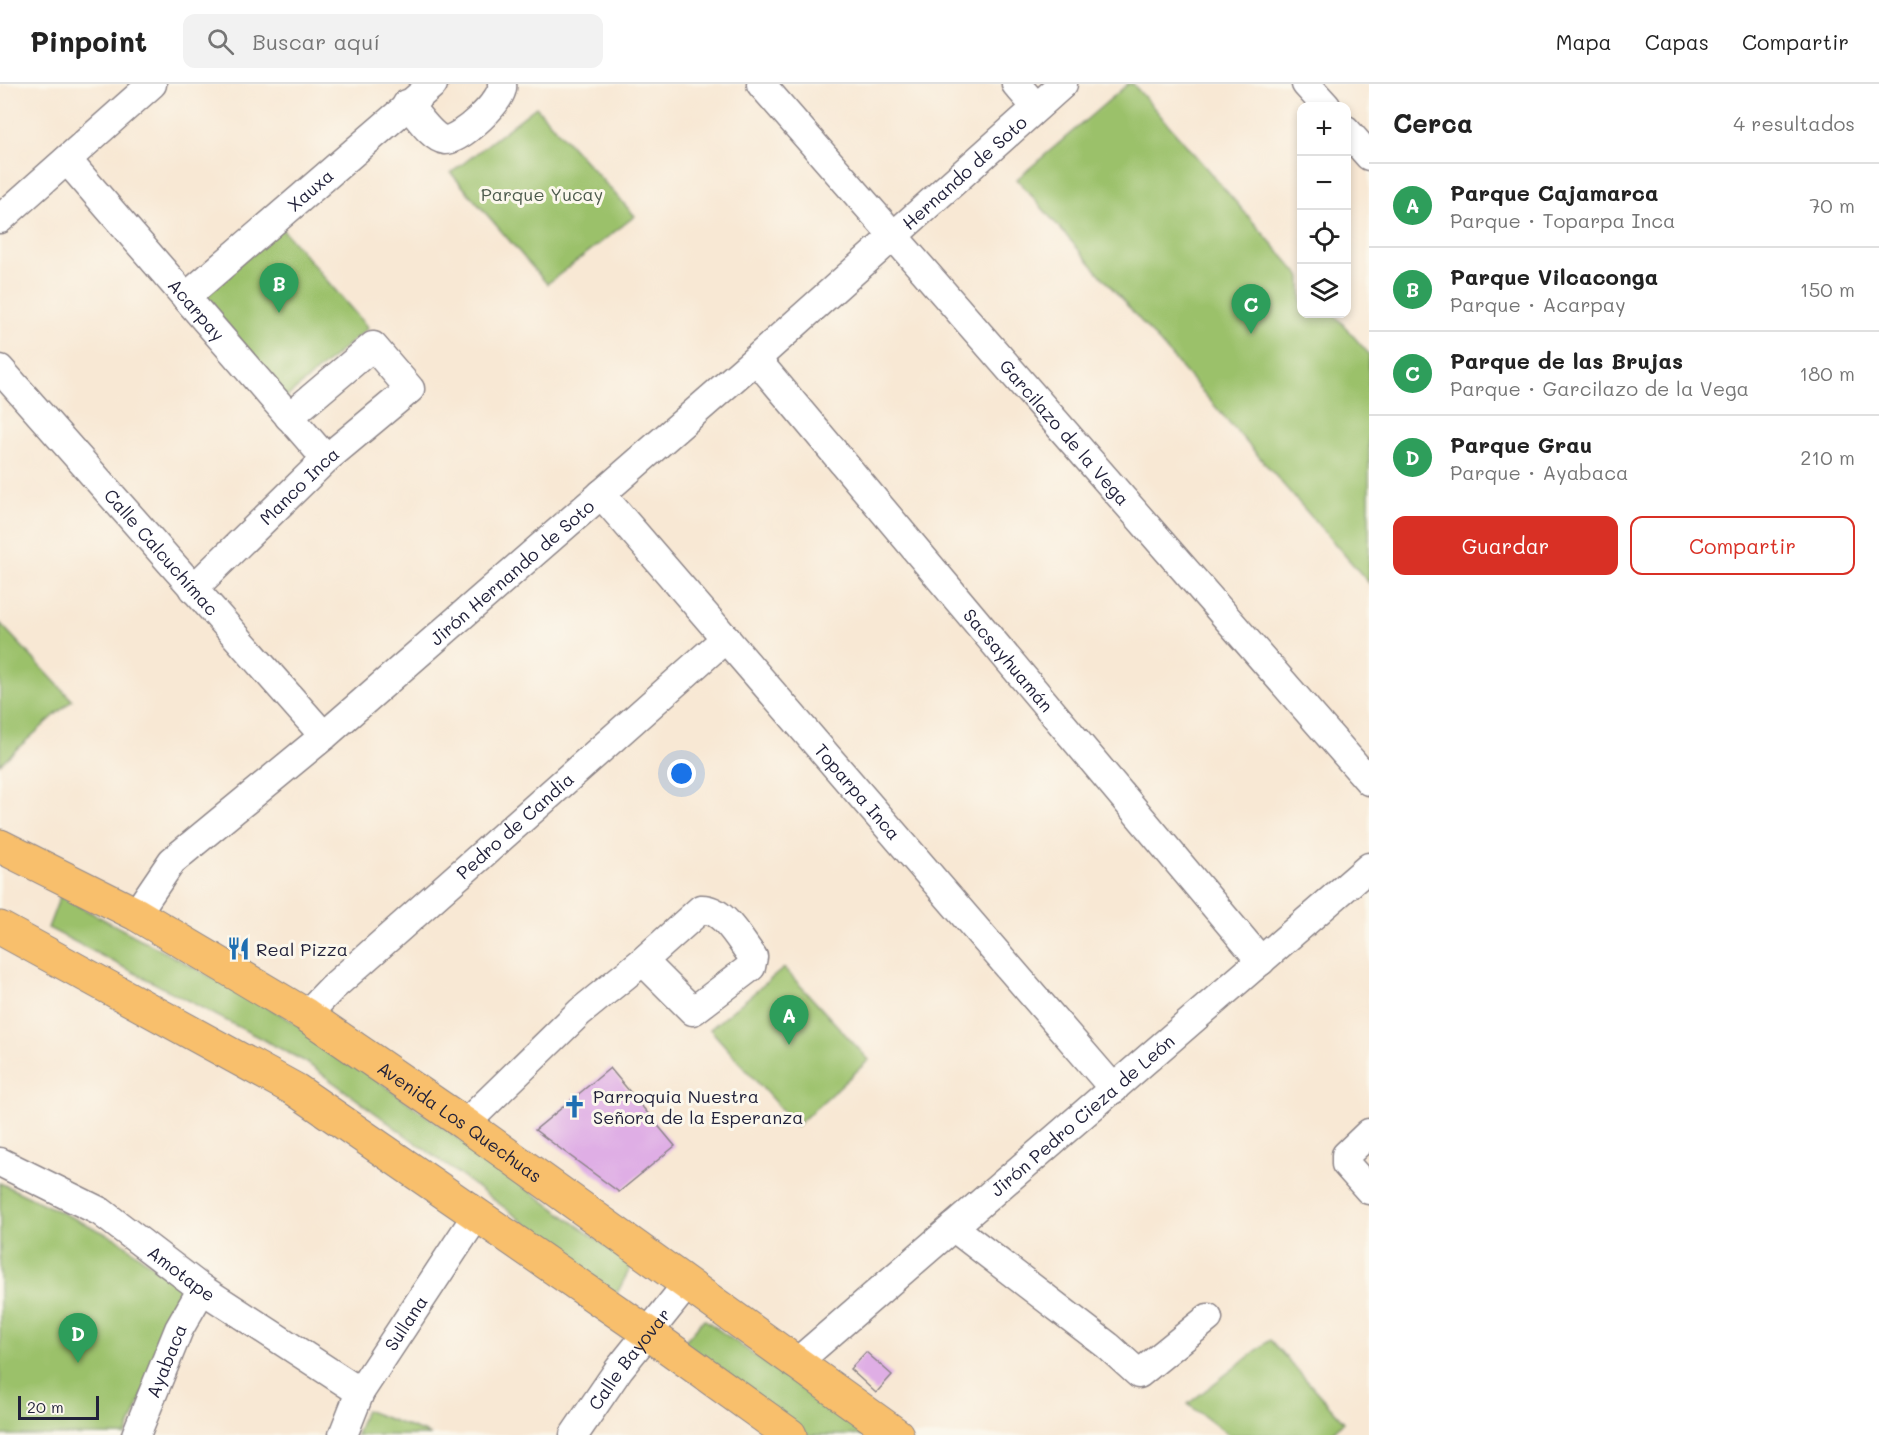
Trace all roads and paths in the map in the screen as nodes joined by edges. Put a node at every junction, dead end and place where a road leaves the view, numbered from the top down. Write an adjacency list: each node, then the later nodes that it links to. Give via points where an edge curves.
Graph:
1 (152, 84): 13 (street)
2 (433, 84): 9 (street, Xauxa)
3 (502, 84): 9 (street, via 495,104 455,138 444,140 437,136)
4 (761, 84): 15 (street, Garcilazo de la Vega)
5 (1016, 84): 10 (street)
6 (1063, 84): 10 (street, Hernando de Soto)
7 (1306, 84): 8 (street)
8 (1322, 102)
9 (407, 104): 16 (street, Xauxa)
10 (1036, 107): 15 (street, Hernando de Soto)
11 (1351, 135): 12 (street)
12 (1369, 156)
13 (67, 160): 14 (street); 16 (street, Acarpay)
14 (0, 219)
15 (893, 234): 17 (street, Jirón Hernando de Soto); 25 (street, Garcilazo de la Vega)
16 (186, 297): 19 (street, Acarpay)
17 (756, 360): 21 (street, Jirón Hernando de Soto); 31 (street, Sacsayhuamán)
18 (0, 369): 22 (street, Calle Calcuchímac)
19 (289, 417): 20 (street, Acarpay); 20 (street, Manco Inca, via 373,346 410,389)
20 (326, 459): 22 (street, Manco Inca)
21 (602, 494): 23 (street, Toparpa Inca); 24 (street, Jirón Hernando de Soto)
22 (193, 588): 24 (street, Calle Calcuchímac)
23 (726, 638): 32 (street, Pedro de Candia); 33 (street, Toparpa Inca)
24 (324, 736): 28 (street, Jirón Hernando de Soto, via 172,861)
25 (1369, 781)
26 (0, 846): 28 (main road, Avenida Los Quechuas)
27 (1369, 867): 31 (street, Jirón Pedro Cieza de León)
28 (136, 914): 32 (main road, Avenida Los Quechuas)
29 (0, 927): 38 (main road, via 296,1090)
30 (643, 961): 34 (street, via 580,1012)
31 (1261, 961): 33 (street, Jirón Pedro Cieza de León)
32 (306, 1015): 34 (main road, Avenida Los Quechuas)
33 (1114, 1089): 39 (street, Jirón Pedro Cieza de León)
34 (465, 1124): 40 (main road, Avenida Los Quechuas)
35 (1369, 1132): 37 (street, via 1346,1155 1346,1164)
36 (0, 1162): 41 (street, Amotape, via 100,1212)
37 (1369, 1190)
38 (476, 1216): 43 (main road); 45 (street, Sullana)
39 (953, 1227): 42 (street, via 1139,1374); 44 (street, Jirón Pedro Cieza de León)
40 (688, 1283): 43 (street, Calle Bayovar); 44 (main road, Avenida Los Quechuas)
41 (202, 1289): 45 (street, Amotape); 46 (street, Ayabaca, via 179,1329)
42 (1208, 1318)
43 (648, 1332): 48 (street, Calle Bayovar); 49 (main road)
44 (795, 1364): 50 (main road, Avenida Los Quechuas)
45 (360, 1392): 47 (street, Sullana)
46 (136, 1435)
47 (343, 1435)
48 (574, 1435)
49 (790, 1435)
50 (897, 1435)

